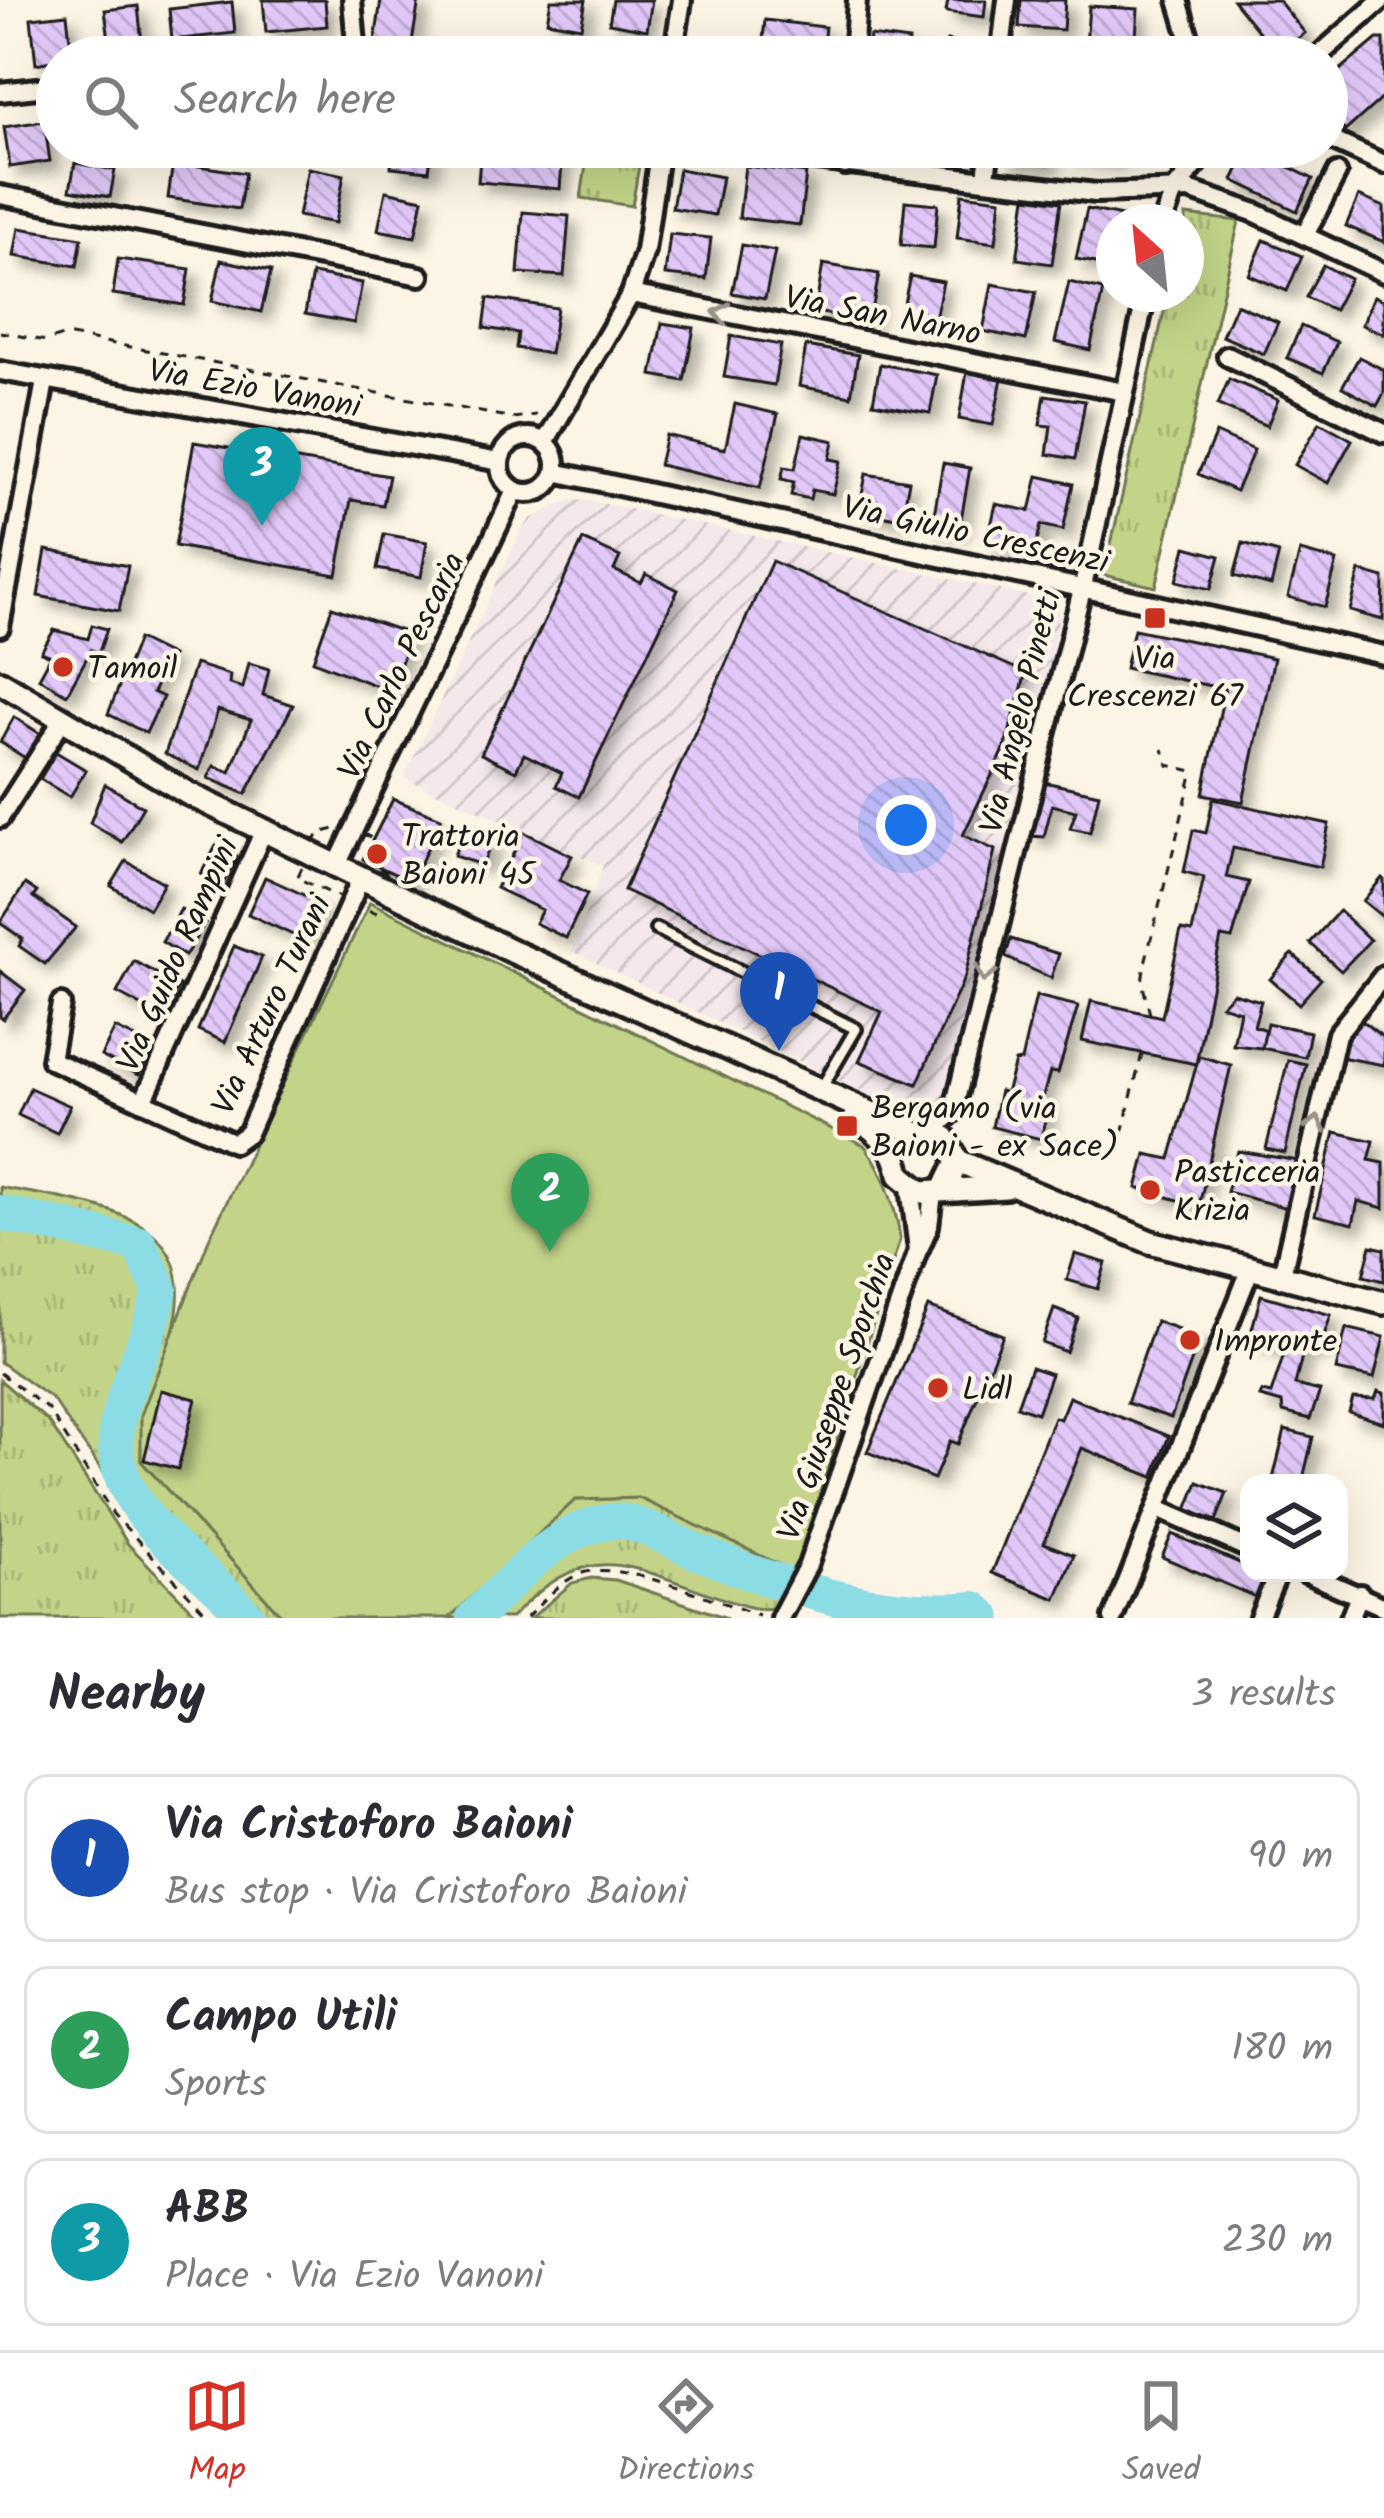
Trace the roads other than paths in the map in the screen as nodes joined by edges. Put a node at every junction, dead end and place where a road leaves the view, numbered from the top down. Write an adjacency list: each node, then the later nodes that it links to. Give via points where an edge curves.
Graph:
1 (352, 0): 7 (street)
2 (682, 0): 8 (street)
3 (857, 0): 9 (street)
4 (1006, 0): 10 (street)
5 (1178, 0): 11 (street)
6 (1382, 0): 12 (street)
7 (355, 36)
8 (676, 36)
9 (854, 36)
10 (1002, 36)
11 (1189, 36)
12 (1341, 36)
13 (36, 88): 14 (street)
14 (0, 92)
15 (1348, 148): 16 (street)
16 (1384, 164)
17 (657, 168): 29 (street)
18 (926, 168): 22 (street)
19 (987, 168): 22 (street)
20 (1194, 168): 23 (street)
21 (1337, 172): 26 (street)
22 (986, 177): 23 (street, via 1096,194)
23 (1175, 189): 25 (street); 26 (street)
24 (0, 195): 28 (street)
25 (1169, 204)
26 (1305, 235): 27 (street)
27 (1384, 273)
28 (420, 276)
29 (631, 294): 34 (street, Via San Narno, one-way to 29); 36 (street)
30 (1142, 312): 34 (street, Via Angelo Pinetti)
31 (1227, 356): 35 (street)
32 (0, 371): 33 (street, Via Ezio Vanoni)
33 (45, 381): 37 (street, Via Ezio Vanoni); 41 (street)
34 (1124, 392): 40 (street, Via Angelo Pinetti)
35 (1384, 433)
36 (545, 442): 37 (street, via 515,439); 38 (street)
37 (500, 462): 39 (street)
38 (555, 472): 39 (street, via 536,492); 40 (street, Via Giulio Crescenzi)
39 (515, 491): 47 (street, Via Carlo Pescaria)
40 (1082, 587): 42 (street, Via Giulio Crescenzi); 54 (street, Via Angelo Pinetti, one-way to 54, via 953,1112)
41 (0, 627)
42 (1384, 655)
43 (0, 682): 44 (street)
44 (63, 719): 45 (street); 46 (street)
45 (0, 818)
46 (264, 830): 47 (street); 53 (street, Via Guido Rampini)
47 (337, 865): 48 (street)
48 (362, 878): 52 (street); 53 (street, Via Arturo Turani, via 248,1133 224,1143)
49 (656, 929): 52 (lane, via 856,1028)
50 (1384, 975): 62 (street, one-way to 50, via 1337,1034)
51 (61, 1004): 53 (street, via 51,1060)
52 (812, 1088): 54 (street); 55 (street, via 879,1132)
53 (142, 1102)
54 (925, 1134): 55 (street, via 909,1140); 56 (street, via 944,1138)
55 (898, 1161): 57 (street)
56 (958, 1161): 58 (street); 59 (street)
57 (910, 1187): 59 (street); 60 (street, Via Giuseppe Sporchia)
58 (1012, 1187): 59 (street); 61 (street, via 1150,1242)
59 (938, 1191): 60 (street)
60 (918, 1250): 70 (street, Via Giuseppe Sporchia, via 808,1565)
61 (1250, 1270): 62 (street); 64 (street)
62 (1281, 1279): 63 (street)
63 (1384, 1304)
64 (1158, 1509): 65 (street); 71 (street)
65 (1240, 1546)
66 (1274, 1582): 72 (street)
67 (1329, 1582): 68 (street)
68 (1360, 1594): 69 (street); 73 (street)
69 (1384, 1606)
70 (778, 1615)
71 (1113, 1618)
72 (1259, 1618)
73 (1349, 1618)

